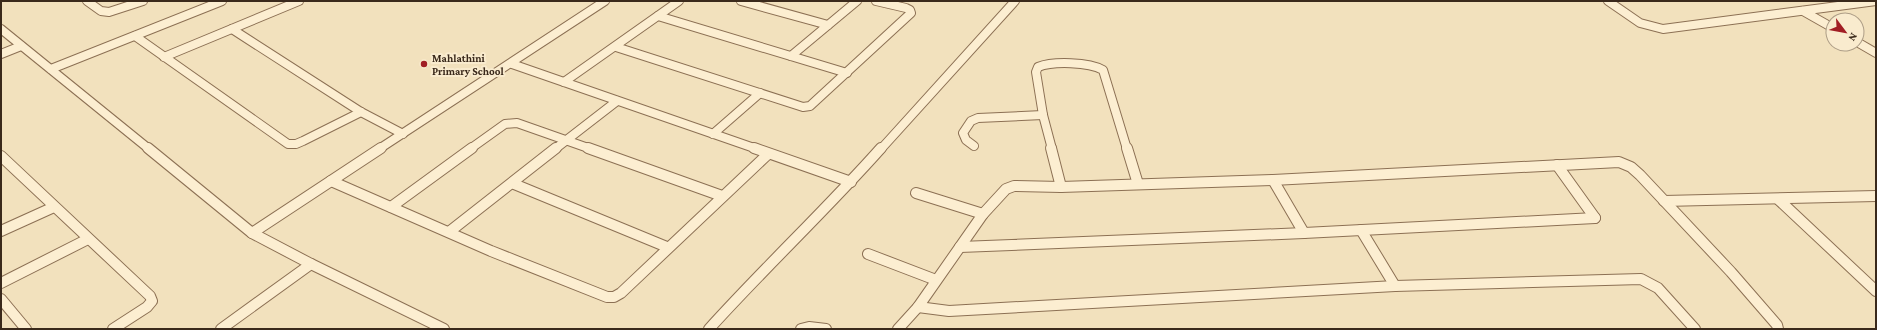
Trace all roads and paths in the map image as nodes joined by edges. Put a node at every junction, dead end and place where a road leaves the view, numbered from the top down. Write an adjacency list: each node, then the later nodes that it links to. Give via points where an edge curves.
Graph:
1 (87, 1): 2 (street, via 101,11 110,12)
2 (143, 1)
3 (222, 1): 21 (street)
4 (299, 1): 20 (street)
5 (605, 1): 31 (street)
6 (679, 1): 16 (street)
7 (741, 1): 18 (street)
8 (857, 1): 18 (street)
9 (876, 1): 33 (street, via 906,8 911,13)
10 (1015, 1): 48 (street)
11 (1608, 1): 15 (street, via 1639,23 1656,29)
12 (1824, 1): 14 (street)
13 (1876, 1): 14 (street)
14 (1835, 7): 15 (street)
15 (1803, 11): 17 (street)
16 (658, 16): 25 (street); 29 (street)
17 (1825, 23)
18 (828, 25): 29 (street)
19 (1, 29): 24 (street)
20 (232, 29): 30 (street); 37 (street)
21 (135, 36): 30 (street); 32 (street)
22 (1865, 44): 23 (street)
23 (1876, 44)
24 (21, 46): 28 (street); 32 (street)
25 (616, 47): 34 (street); 35 (street)
26 (1865, 47): 27 (street)
27 (1876, 53)
28 (1, 54)
29 (791, 56): 33 (street)
30 (164, 57): 37 (street, via 288,144 303,141)
31 (512, 64): 34 (street); 39 (street)
32 (52, 69): 63 (street)
33 (847, 73): 35 (street, via 810,106 803,107)
34 (564, 82): 36 (street)
35 (760, 93): 40 (street)
36 (618, 101): 40 (street); 41 (street)
37 (361, 112): 39 (street)
38 (1043, 115): 42 (street, via 978,118 971,122 963,133 966,140); 50 (street, via 1036,72 1038,68 1043,65 1098,66 1102,70); 51 (street)
39 (403, 134): 47 (street)
40 (713, 134): 43 (street)
41 (568, 140): 49 (street); 53 (street); 58 (street, via 517,122 505,124)
42 (974, 146)
43 (768, 154): 48 (street); 53 (street)
44 (1, 156): 57 (street)
45 (1557, 165): 46 (street); 56 (street, via 1619,162 1631,167); 60 (street, via 1595,218)
46 (1273, 180): 50 (street); 64 (street)
47 (331, 181): 58 (street); 63 (street)
48 (851, 182): 80 (street)
49 (514, 184): 62 (street); 66 (street)
50 (1138, 184): 51 (street)
51 (1061, 187): 59 (street, via 1014,186 1006,189)
52 (916, 192): 59 (street)
53 (722, 196): 66 (street)
54 (1875, 196): 55 (street)
55 (1779, 200): 56 (street); 73 (street)
56 (1664, 201): 85 (street, via 1752,295)
57 (54, 206): 61 (street); 65 (street)
58 (391, 207): 62 (street)
59 (984, 214): 67 (street)
60 (1361, 230): 64 (street); 72 (street)
61 (1, 231)
62 (450, 232): 66 (street, via 607,297 614,297 621,292)
63 (252, 233): 69 (street)
64 (1304, 233): 67 (street)
65 (88, 239): 71 (street); 77 (street, via 150,296 152,301)
66 (667, 247)
67 (960, 247): 70 (street)
68 (868, 254): 70 (street)
69 (311, 264): 78 (street); 79 (street)
70 (936, 280): 75 (street)
71 (1, 283)
72 (1395, 286): 75 (street, via 949,311); 84 (street, via 1641,279 1658,288)
73 (1876, 291)
74 (1, 299): 76 (street)
75 (918, 307): 83 (street)
76 (26, 329)
77 (113, 329)
78 (221, 329)
79 (444, 329)
80 (709, 329)
81 (801, 329): 82 (street)
82 (826, 329)
83 (898, 329)
84 (1695, 329)
85 (1778, 329)

